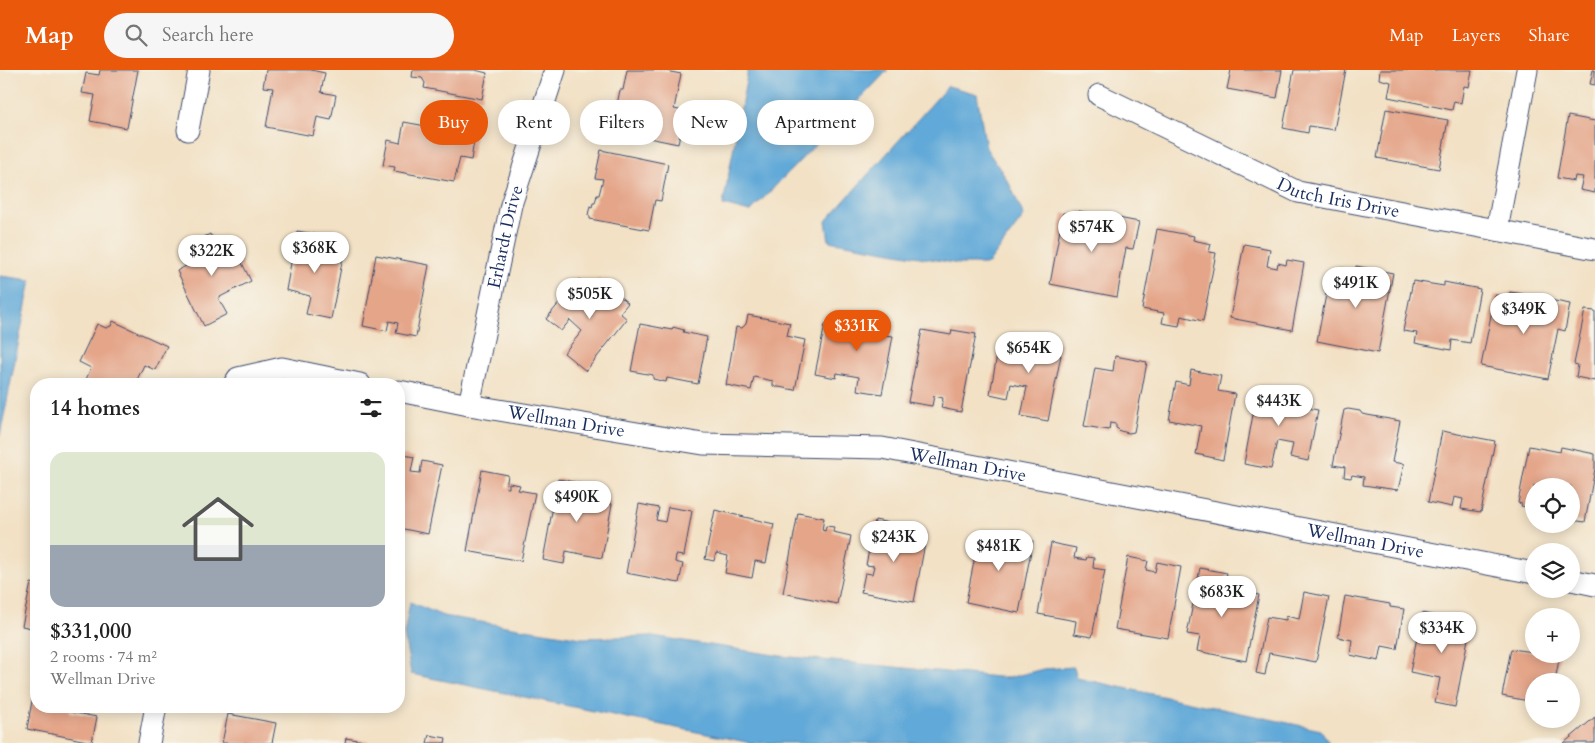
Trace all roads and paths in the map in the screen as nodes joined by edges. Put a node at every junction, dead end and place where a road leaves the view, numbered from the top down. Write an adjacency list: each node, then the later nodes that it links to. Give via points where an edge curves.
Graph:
1 (199, 70): 5 (street)
2 (555, 70): 11 (street, Erhardt Drive, via 511,205)
3 (1527, 70): 6 (street)
4 (1099, 96): 6 (street, Dutch Iris Drive, via 1298,192)
5 (188, 130)
6 (1497, 230): 7 (street, Dutch Iris Drive)
7 (1595, 249)
8 (238, 378): 9 (street, via 282,368)
9 (331, 378)
10 (405, 392): 11 (street, Wellman Drive)
11 (469, 405): 12 (street, Wellman Drive, via 702,444 882,448)
12 (1525, 571)
13 (1580, 582): 14 (street)
14 (1595, 585)
15 (155, 713): 16 (street)
16 (149, 743)

